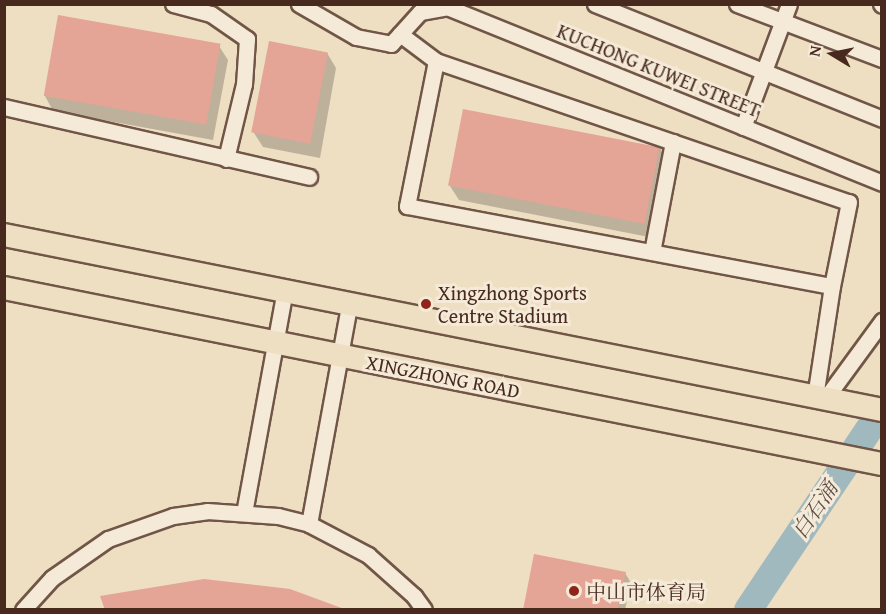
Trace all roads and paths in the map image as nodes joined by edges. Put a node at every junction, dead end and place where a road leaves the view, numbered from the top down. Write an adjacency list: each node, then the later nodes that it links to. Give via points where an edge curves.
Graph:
1 (172, 4): 16 (street, via 211,14 247,39 244,84)
2 (299, 4): 8 (street, via 356,37 391,44)
3 (595, 4): 11 (street)
4 (737, 4): 7 (street)
5 (789, 4): 7 (street)
6 (418, 8): 8 (street, KUCHONG KUWEI STREET); 14 (street, KUCHONG KUWEI STREET, via 447,7)
7 (783, 22): 9 (street); 11 (street)
8 (400, 34): 10 (street)
9 (882, 60)
10 (436, 61): 15 (street); 20 (street, via 407,206)
11 (764, 72): 13 (street); 14 (street)
12 (4, 107): 16 (street)
13 (882, 118)
14 (743, 127): 18 (street, KUCHONG KUWEI STREET)
15 (673, 142): 20 (street); 21 (street, via 849,202)
16 (226, 159): 17 (street)
17 (309, 177)
18 (882, 183)
19 (4, 235): 23 (main road)
20 (652, 252): 21 (street)
21 (832, 286): 28 (street)
22 (4, 288): 26 (main road, XINGZHONG ROAD)
23 (284, 294): 24 (main road); 26 (street)
24 (349, 306): 27 (street); 28 (main road)
25 (882, 321): 28 (street)
26 (274, 342): 27 (main road, XINGZHONG ROAD); 31 (street)
27 (340, 355): 30 (main road, XINGZHONG ROAD); 32 (street)
28 (820, 398): 29 (main road)
29 (882, 410)
30 (882, 464)
31 (244, 513): 32 (street); 33 (street, via 207,511 173,516 108,539 52,578)
32 (309, 524): 34 (street, via 368,555)
33 (23, 609)
34 (424, 609)

